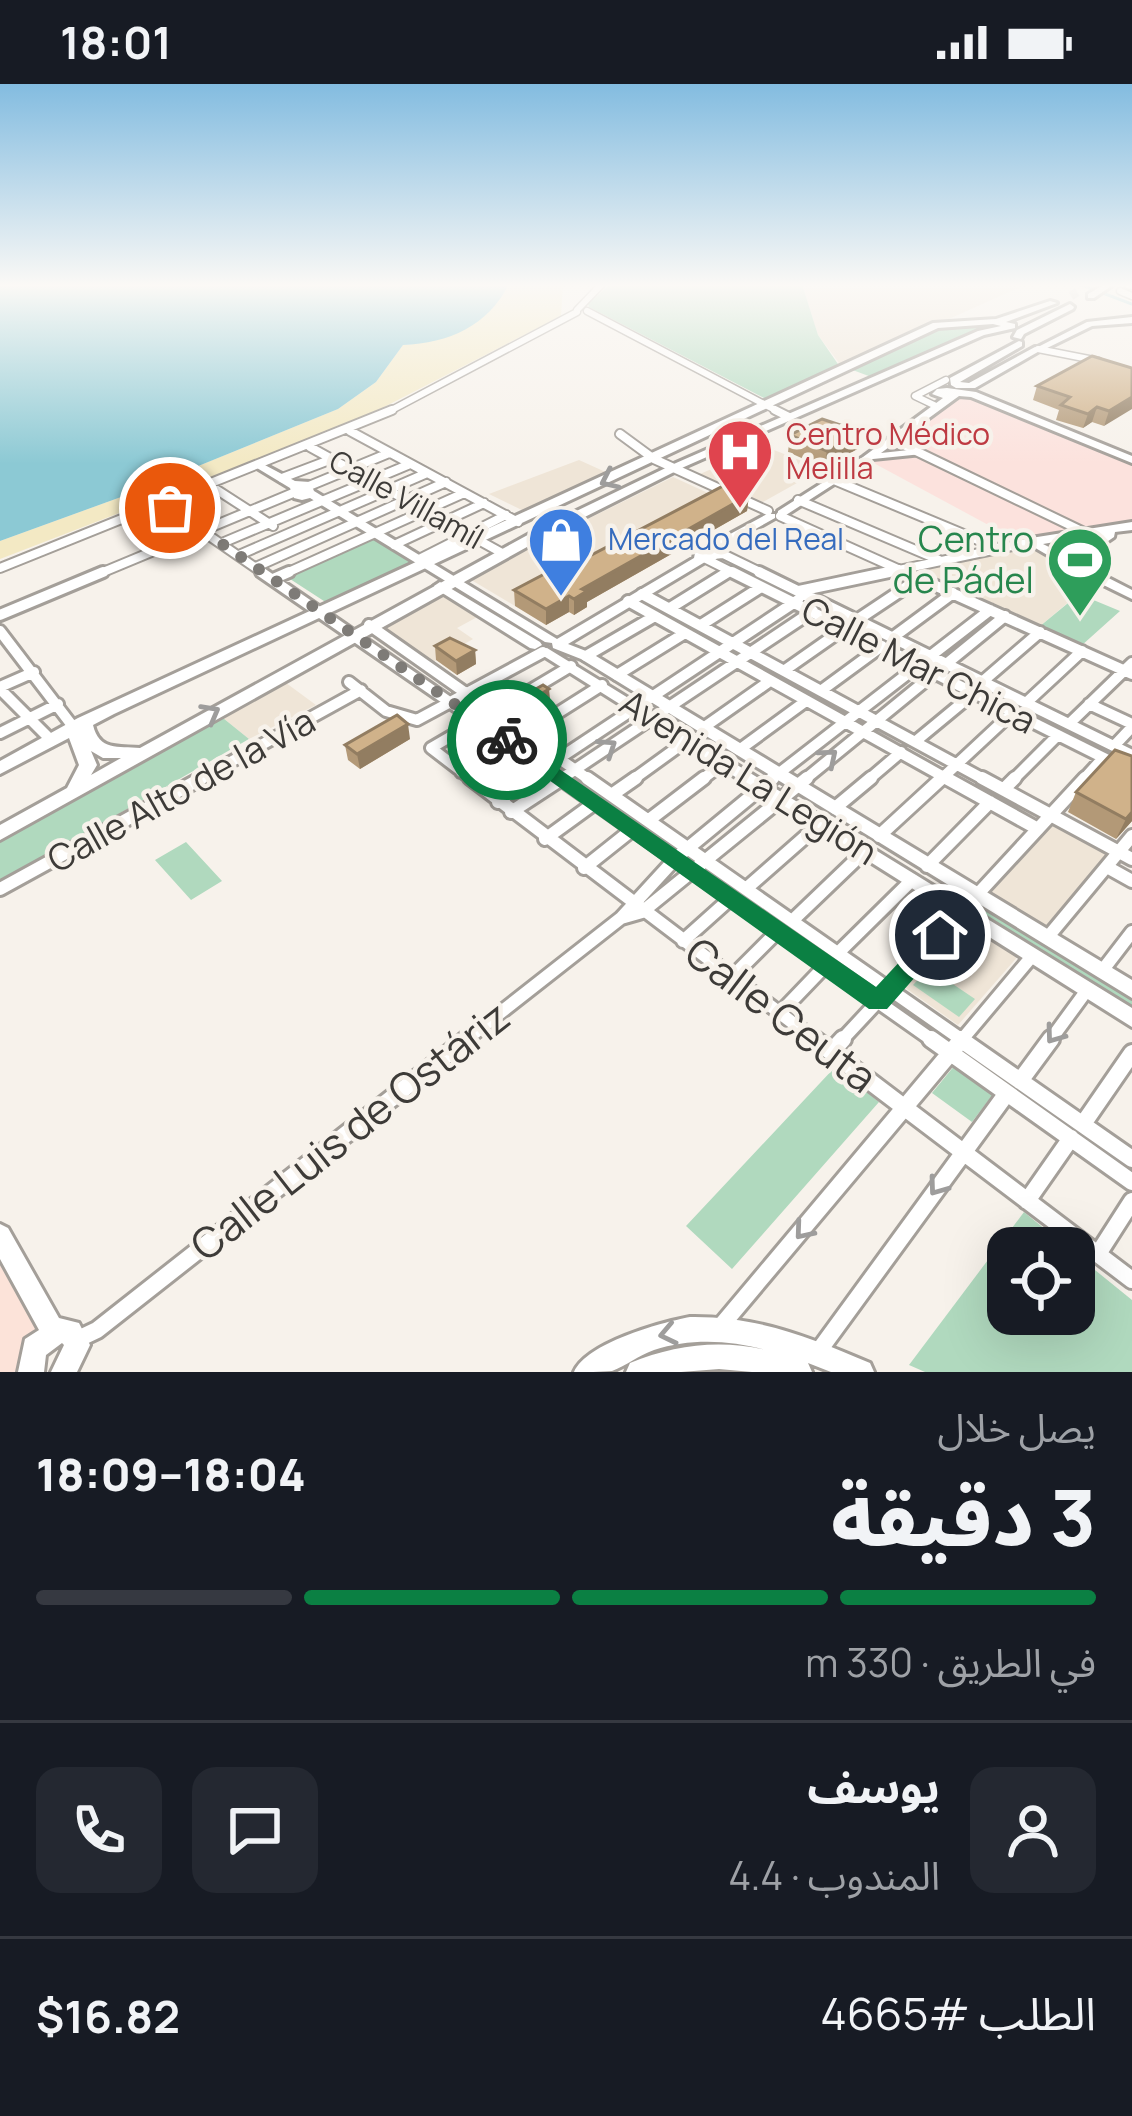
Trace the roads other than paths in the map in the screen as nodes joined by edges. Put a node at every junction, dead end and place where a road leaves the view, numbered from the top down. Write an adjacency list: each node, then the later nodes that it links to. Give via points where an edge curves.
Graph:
1 (516, 344): 16 (street)
2 (650, 344): 14 (street)
3 (897, 344): 10 (main road)
4 (948, 344): 11 (main road)
5 (1000, 344): 12 (main road)
6 (1029, 344): 8 (main road)
7 (1048, 344): 8 (street)
8 (1038, 349): 9 (street); 12 (main road)
9 (1113, 364)
10 (844, 369): 11 (main road); 14 (main road)
11 (874, 380): 15 (main road)
12 (969, 384): 13 (main road); 25 (street)
13 (947, 392): 18 (street); 25 (street)
14 (766, 405): 15 (street); 23 (main road)
15 (788, 417): 28 (main road)
16 (350, 431): 19 (street); 21 (street)
17 (620, 434): 23 (street)
18 (893, 440): 20 (street); 24 (street)
19 (310, 447): 22 (street, Calle Villamíl); 27 (street)
20 (918, 452): 24 (street); 49 (street)
21 (390, 453): 26 (street); 29 (street)
22 (332, 459): 29 (street, Calle Villamíl); 31 (street)
23 (654, 459): 28 (street); 48 (main road, one-way to 48)
24 (867, 459): 33 (street)
25 (1132, 461)
26 (410, 464): 30 (street); 32 (street)
27 (261, 466): 31 (street, Avenida La Legión); 35 (street)
28 (674, 468): 47 (street); 59 (main road)
29 (350, 469): 32 (street, Calle Villamíl); 36 (street)
30 (427, 473): 34 (street); 37 (street)
31 (282, 478): 36 (street, Avenida La Legión)
32 (371, 480): 37 (street, Calle Villamíl); 39 (street)
33 (834, 480): 41 (street); 67 (street)
34 (446, 482): 38 (street); 40 (street)
35 (211, 486): 43 (street); 44 (street)
36 (302, 490): 39 (street, Avenida La Legión); 44 (street)
37 (388, 490): 40 (street, Calle Villamíl); 45 (street)
38 (464, 493): 42 (street); 46 (street)
39 (322, 500): 45 (street, Avenida La Legión); 52 (street)
40 (407, 500): 46 (street, Calle Villamíl); 51 (street)
41 (798, 500): 47 (street); 72 (street)
42 (484, 503): 48 (street); 50 (street)
43 (163, 504): 54 (street); 76 (street)
44 (250, 511): 52 (street); 54 (street)
45 (340, 511): 51 (street, Avenida La Legión); 58 (street)
46 (426, 511): 50 (street, Calle Villamíl); 56 (street)
47 (775, 513): 70 (street); 77 (street)
48 (512, 519): 59 (main road); 60 (main road)
49 (1051, 519): 57 (street); 61 (street)
50 (444, 521): 60 (street, Calle Villamíl); 65 (street)
51 (358, 522): 56 (street, Avenida La Legión); 66 (street)
52 (269, 523): 58 (street); 64 (street)
53 (1132, 526): 55 (street)
54 (202, 530): 64 (street); 92 (street)
55 (1115, 530): 57 (street); 62 (street)
56 (376, 533): 65 (street, Avenida La Legión); 71 (street)
57 (1086, 533): 61 (street); 62 (street)
58 (285, 534): 66 (street); 69 (street)
59 (540, 534): 68 (main road)
60 (474, 537): 68 (street, Calle Villamíl); 73 (main road)
61 (1052, 538): 63 (street)
62 (1100, 540): 74 (street)
63 (1031, 542): 67 (street); 74 (street)
64 (221, 543): 69 (street)
65 (394, 545): 73 (street, Avenida La Legión)
66 (304, 546): 71 (street); 75 (street)
67 (999, 549): 72 (street)
68 (502, 553): 81 (main road)
69 (239, 555): 75 (street)
70 (708, 556): 78 (street, Calle Mar Chica); 84 (street, Calle Mar Chica, via 723,554); 86 (street)
71 (321, 557): 80 (street)
72 (940, 561): 77 (street)
73 (423, 562): 81 (street, Avenida La Legión); 90 (main road)
74 (1078, 563): 85 (street)
75 (256, 567): 80 (street)
76 (0, 568)
77 (901, 569): 79 (street); 84 (street)
78 (730, 572): 82 (street, Calle Mar Chica); 88 (street)
79 (920, 578): 83 (street); 95 (street)
80 (273, 579): 90 (street)
81 (447, 582): 98 (main road); 104 (street, Avenida La Legión)
82 (761, 587): 84 (street, Calle Mar Chica); 96 (street)
83 (953, 593): 89 (street); 102 (street)
84 (800, 596): 87 (street, Calle Mar Chica); 91 (street, Calle Mar Chica); 103 (street)
85 (1132, 596)
86 (635, 597): 88 (street); 93 (street); 104 (street)
87 (824, 604): 91 (street); 95 (street, Calle Mar Chica)
88 (670, 608): 96 (street)
89 (990, 610): 94 (street); 109 (street)
90 (323, 612): 98 (street); 140 (main road)
91 (812, 612): 97 (street, Calle Mar Chica); 108 (street)
92 (0, 615)
93 (655, 616): 101 (street); 110 (street)
94 (1005, 616): 100 (street); 113 (street)
95 (857, 620): 102 (street, Calle Mar Chica)
96 (701, 625): 103 (street)
97 (845, 628): 105 (street, Calle Mar Chica); 116 (street)
98 (362, 629): 124 (street); 127 (street); 151 (main road, one-way to 98)
99 (0, 631): 115 (street)
100 (1040, 632): 106 (street); 121 (street)
101 (685, 633): 107 (street); 117 (street)
102 (892, 638): 109 (street, Calle Mar Chica)
103 (734, 643): 107 (street); 108 (street)
104 (548, 646): 110 (street, Avenida La Legión); 124 (street)
105 (881, 646): 112 (street, Calle Mar Chica); 123 (street)
106 (1082, 651): 114 (street); 128 (street)
107 (719, 652): 111 (street); 126 (street)
108 (751, 652): 111 (street); 116 (street)
109 (931, 656): 112 (street); 113 (street, Calle Mar Chica)
110 (578, 661): 117 (street, Avenida La Legión); 131 (street)
111 (737, 662): 118 (street); 132 (street)
112 (920, 665): 113 (street, Calle Mar Chica); 133 (street)
113 (941, 669): 121 (street, Calle Mar Chica); 136 (street)
114 (1129, 669): 130 (street)
115 (32, 670): 120 (street); 129 (street)
116 (784, 670): 123 (street)
117 (609, 680): 126 (street, Avenida La Legión); 144 (street)
118 (770, 681): 125 (street); 145 (street)
119 (349, 682): 122 (street)
120 (0, 687): 135 (street)
121 (978, 687): 128 (street, Calle Mar Chica); 134 (street, Calle Mar Chica); 148 (street)
122 (361, 691): 127 (street, via 403,721); 193 (street, Calle Alto de la Vía)
123 (822, 691): 133 (street)
124 (467, 694): 127 (street); 131 (street)
125 (806, 700): 138 (street); 155 (street)
126 (644, 701): 132 (street, Avenida La Legión); 154 (street)
127 (454, 702): 137 (street)
128 (1026, 703): 139 (street, Calle Mar Chica)
129 (58, 704): 135 (street); 140 (street)
130 (1089, 704): 139 (street); 141 (street)
131 (494, 712): 144 (street)
132 (661, 712): 145 (street, Avenida La Legión); 160 (street, one-way to 132)
133 (861, 712): 136 (street); 138 (street)
134 (1013, 712): 146 (street, Calle Mar Chica); 157 (street)
135 (29, 718): 143 (street); 147 (street)
136 (875, 719): 142 (street); 148 (street)
137 (479, 720): 149 (street); 161 (street, Calle Ceuta, via 430,748)
138 (846, 722): 142 (street); 165 (street)
139 (1069, 724): 150 (street, Calle Mar Chica)
140 (79, 725): 147 (main road); 151 (main road, via 103,752); 167 (main road, via 88,765)
141 (1132, 726): 150 (street)
142 (861, 731): 152 (street); 165 (street, one-way to 142)
143 (0, 734)
144 (526, 734): 154 (street)
145 (696, 734): 155 (street, Avenida La Legión); 168 (street)
146 (1058, 735): 156 (street, Calle Mar Chica); 166 (street)
147 (51, 740): 159 (main road)
148 (916, 741): 157 (street)
149 (510, 742): 158 (street); 161 (street)
150 (1114, 746): 153 (street, Calle Mar Chica)
151 (143, 752): 167 (main road)
152 (901, 752): 163 (street); 172 (street)
153 (1132, 755)
154 (560, 756): 158 (street); 160 (street)
155 (732, 756): 165 (street, Avenida La Legión); 175 (street)
156 (1103, 758): 162 (street, Calle Mar Chica); 174 (street)
157 (957, 763): 163 (street); 166 (street)
158 (544, 766): 164 (street); 169 (street)
159 (0, 768)
160 (578, 768): 164 (street); 168 (street)
161 (461, 772): 169 (street, Calle Ceuta)
162 (1132, 772)
163 (944, 776): 171 (street); 182 (street)
164 (562, 779): 170 (street); 173 (street)
165 (781, 786): 172 (street, Avenida La Legión); 176 (street, Avenida La Legión); 183 (street); 185 (street)
166 (1004, 789): 174 (street)
167 (71, 792): 179 (main road)
168 (613, 794): 175 (street)
169 (498, 802): 173 (street, Calle Ceuta)
170 (596, 802): 177 (street); 181 (street)
171 (990, 802): 178 (street); 186 (street)
172 (836, 808): 182 (street, Avenida La Legión)
173 (511, 812): 181 (street, Calle Ceuta)
174 (1051, 815): 178 (street); 184 (street)
175 (649, 820): 183 (street)
176 (822, 822): 182 (street, Avenida La Legión); 192 (street)
177 (633, 829): 183 (street); 188 (street)
178 (1038, 829): 194 (street)
179 (0, 833)
180 (1132, 836): 184 (street)
181 (545, 839): 188 (street, Calle Ceuta)
182 (872, 843): 186 (street, Avenida La Legión); 190 (street, Avenida La Legión); 200 (street)
183 (683, 853): 185 (street); 189 (street); 196 (street)
184 (1125, 855): 187 (street)
185 (707, 859): 189 (street); 192 (street)
186 (927, 866): 194 (street, Avenida La Legión)
187 (1107, 867): 191 (street); 203 (street)
188 (584, 868): 196 (street, Calle Ceuta)
189 (694, 870): 195 (street); 198 (street)
190 (912, 880): 197 (street, Avenida La Legión); 205 (street)
191 (1132, 880)
192 (748, 887): 200 (street)
193 (0, 890)
194 (976, 896): 203 (street, Avenida La Legión)
195 (731, 898): 201 (street); 204 (street)
196 (629, 902): 198 (street, Calle Ceuta); 199 (street, Calle Luis de Ostáriz)
197 (962, 911): 206 (street, Avenida La Legión); 210 (street)
198 (642, 912): 199 (street, Calle Luis de Ostáriz); 204 (street, Calle Ceuta)
199 (621, 918): 233 (street, Calle Luis de Ostáriz)
200 (794, 920): 205 (street)
201 (778, 931): 207 (street); 209 (street)
202 (1132, 932): 208 (street)
203 (1047, 938): 208 (street, Avenida La Legión)
204 (683, 941): 209 (street, Calle Ceuta)
205 (840, 952): 210 (street)
206 (1033, 955): 211 (street, Avenida La Legión); 216 (street)
207 (826, 965): 213 (street); 214 (street)
208 (1102, 971): 212 (street, Avenida La Legión)
209 (732, 977): 214 (street, Calle Ceuta)
210 (890, 989): 213 (street); 216 (street)
211 (1087, 989): 215 (street, Avenida La Legión); 220 (street, one-way to 220)
212 (1132, 990)
213 (878, 1002): 217 (street); 218 (street)
214 (780, 1013): 217 (street, Calle Ceuta)
215 (1132, 1018)
216 (961, 1040): 218 (street); 220 (street)
217 (831, 1052): 221 (street, Calle Ceuta)
218 (950, 1053): 220 (street); 221 (street)
219 (1132, 1053): 222 (street)
220 (1014, 1087): 222 (street); 223 (street); 224 (street)
221 (904, 1108): 224 (street, Calle Ceuta); 232 (street, one-way to 232)
222 (1083, 1124): 225 (street)
223 (1071, 1138): 226 (street); 227 (street)
224 (963, 1152): 227 (street, Calle Ceuta); 234 (street, one-way to 234)
225 (1132, 1159)
226 (1132, 1182)
227 (1027, 1201): 230 (street, Calle Ceuta)
228 (1132, 1201): 230 (street)
229 (0, 1236): 233 (street)
230 (1098, 1255): 231 (street, Calle Ceuta)
231 (1131, 1278)
232 (721, 1326): 234 (street); 236 (street, one-way to 236, via 650,1337)
233 (69, 1356): 235 (street, via 34,1348)
234 (808, 1362): 237 (street, via 723,1354); 238 (street)
235 (31, 1372)
236 (587, 1372)
237 (639, 1372)
238 (860, 1372)

